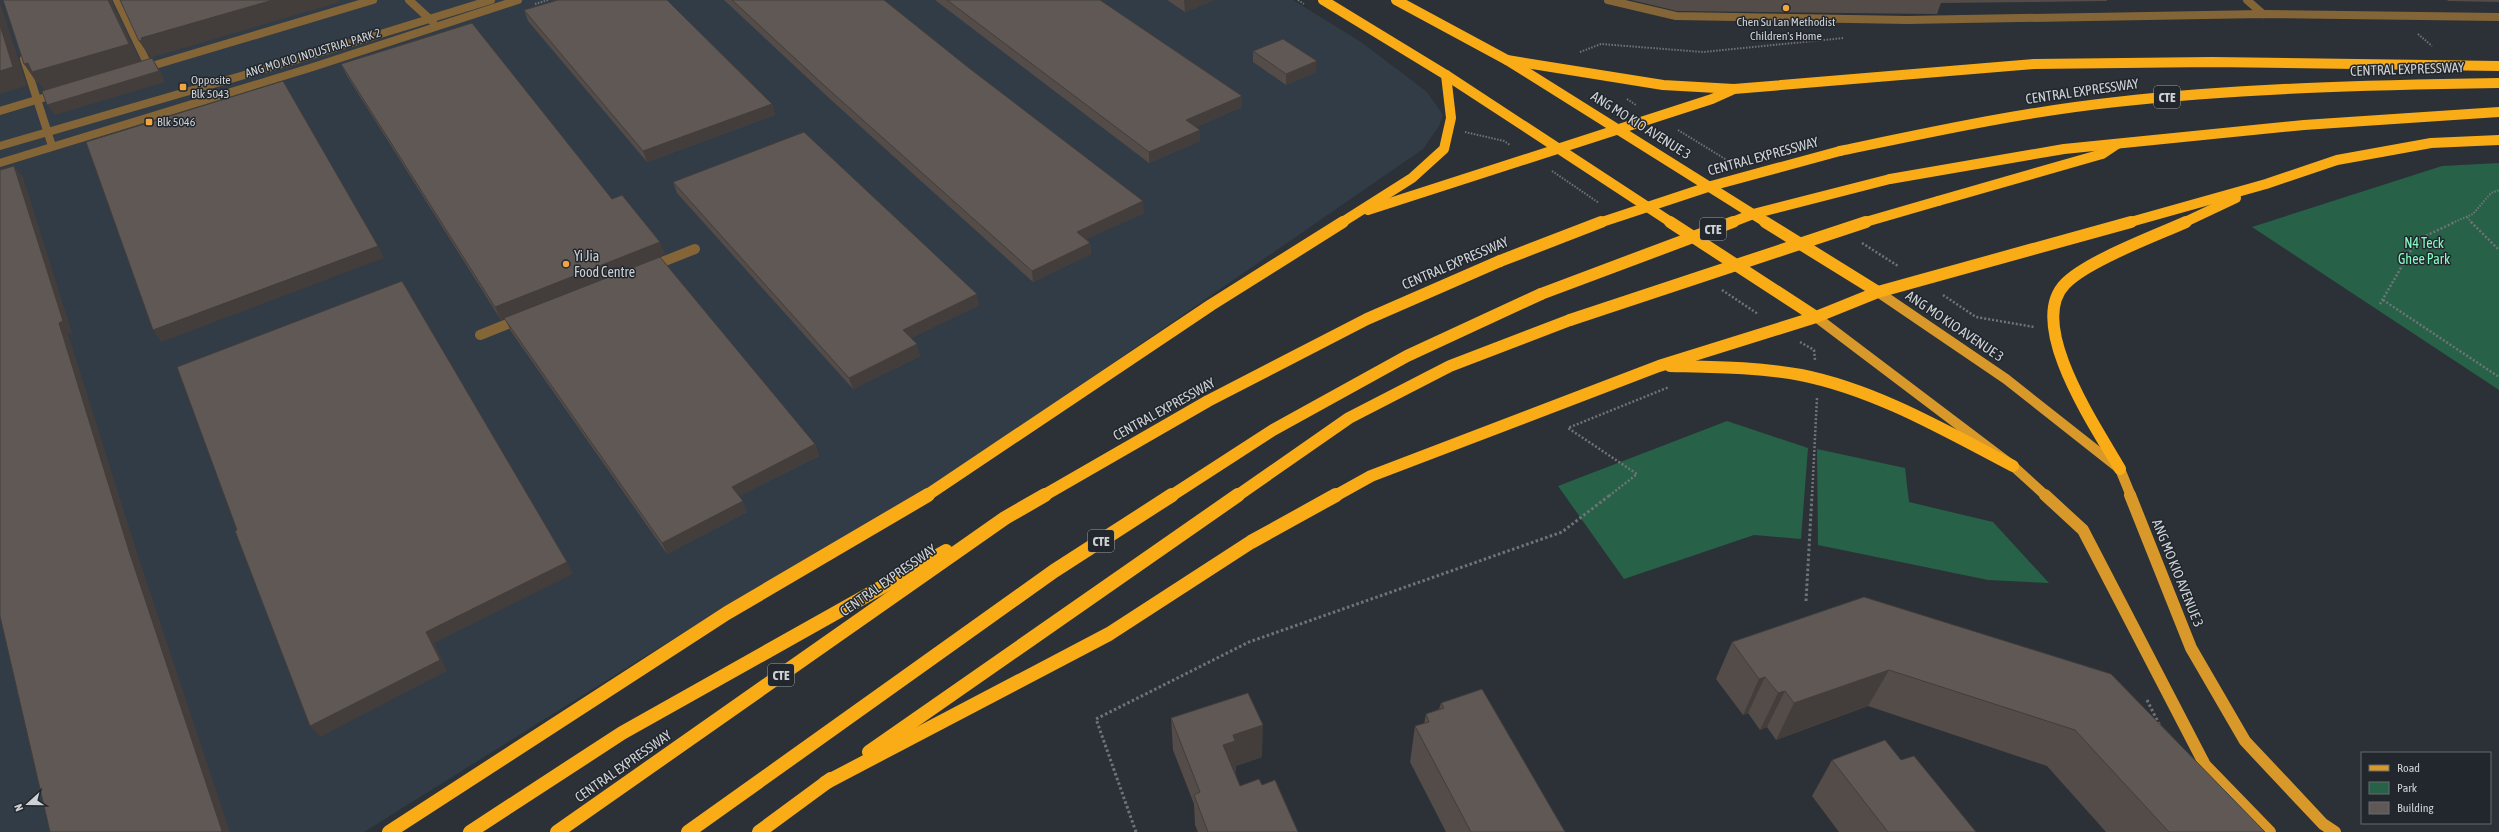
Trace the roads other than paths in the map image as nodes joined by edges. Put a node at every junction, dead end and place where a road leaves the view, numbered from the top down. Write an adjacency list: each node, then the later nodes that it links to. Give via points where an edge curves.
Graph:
1 (118, 0): 21 (street)
2 (373, 0): 21 (street)
3 (409, 0): 14 (street)
4 (491, 0): 10 (street, ANG MO KIO INDUSTRIAL PARK 2)
5 (518, 0): 11 (street, ANG MO KIO INDUSTRIAL PARK 2)
6 (1323, 0): 23 (highway)
7 (1396, 0): 18 (highway, ANG MO KIO AVENUE 3)
8 (1608, 0): 12 (street, via 1684,16 1907,20)
9 (2247, 0): 12 (street)
10 (480, 4): 11 (street); 14 (street, ANG MO KIO INDUSTRIAL PARK 2)
11 (485, 10): 15 (street, ANG MO KIO INDUSTRIAL PARK 2)
12 (2263, 14): 13 (street)
13 (2499, 17)
14 (429, 19): 15 (street); 17 (street, ANG MO KIO INDUSTRIAL PARK 2)
15 (437, 27): 19 (street, ANG MO KIO INDUSTRIAL PARK 2)
16 (22, 50): 27 (street)
17 (307, 57): 19 (street); 31 (street, ANG MO KIO INDUSTRIAL PARK 2)
18 (1507, 60): 25 (highway, via 1663,85); 30 (highway, ANG MO KIO AVENUE 3)
19 (313, 66): 35 (street, ANG MO KIO INDUSTRIAL PARK 2)
20 (2499, 66): 25 (highway, via 2212,62 2034,64)
21 (149, 67): 22 (street)
22 (134, 71)
23 (1446, 75): 36 (highway); 39 (highway, via 1452,118 1444,149 1412,178)
24 (2499, 83): 49 (highway, CENTRAL EXPRESSWAY / CTE, bridge, via 2382,86 2156,98 2050,111 1950,128 1840,151 1712,186 1618,215 1500,261 1367,319 1208,401)
25 (1734, 90): 30 (highway)
26 (67, 91): 27 (street)
27 (38, 100): 28 (street); 31 (street)
28 (0, 112)
29 (2499, 112): 33 (highway, CTE, via 2304,125)
30 (1618, 129): 36 (highway); 42 (highway, ANG MO KIO AVENUE 3)
31 (47, 132): 34 (street, ANG MO KIO INDUSTRIAL PARK 2); 35 (street)
32 (2499, 140): 38 (highway, via 2431,143 2345,159)
33 (2118, 143): 50 (highway, bridge, via 2102,154 1840,229 1570,320 1450,366 1350,418); 54 (highway, CTE, bridge, via 2056,150 1890,179 1753,214 1541,294 1407,356 1273,430 1054,571)
34 (0, 146)
35 (52, 146): 37 (street, ANG MO KIO INDUSTRIAL PARK 2)
36 (1559, 149): 39 (highway); 44 (highway)
37 (0, 163)
38 (2266, 184): 42 (highway); 48 (highway, via 2095,264 2065,284 2058,294 2053,326 2065,371)
39 (1351, 215): 51 (highway, via 950,482 727,613)
40 (695, 249): 41 (street)
41 (645, 269)
42 (1878, 292): 44 (highway); 48 (main road, ANG MO KIO AVENUE 3, via 2006,379)
43 (530, 315): 45 (street)
44 (1816, 317): 46 (highway); 47 (main road)
45 (480, 336)
46 (1659, 366): 47 (highway, via 1732,368 1818,379 1891,404); 50 (highway, via 1371,476 1251,542 1109,634)
47 (2013, 466): 56 (main road, via 2083,530 2205,765)
48 (2120, 470): 57 (main road, ANG MO KIO AVENUE 3, via 2191,648 2245,741 2323,824)
49 (1005, 518): 52 (highway, via 622,733); 53 (highway, CENTRAL EXPRESSWAY / CTE)
50 (825, 783): 55 (highway)
51 (389, 832)
52 (470, 832)
53 (557, 832)
54 (688, 832)
55 (760, 832)
56 (2270, 832)
57 (2335, 832)

